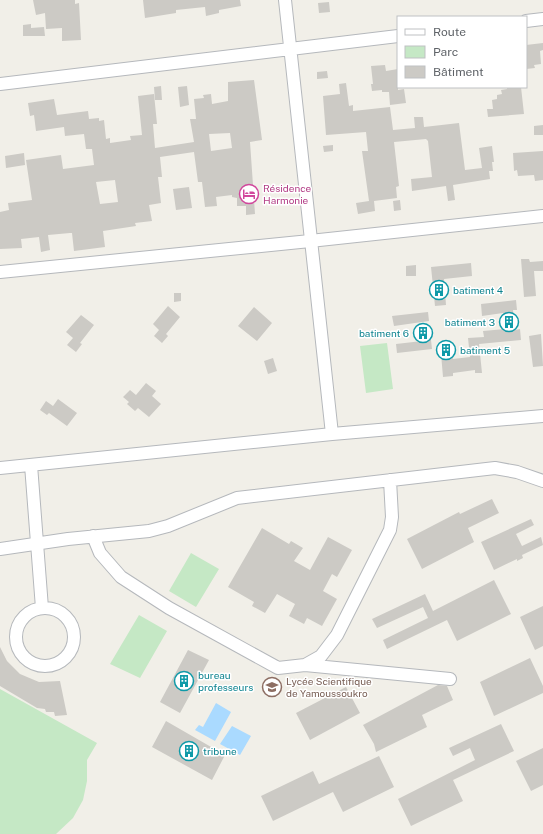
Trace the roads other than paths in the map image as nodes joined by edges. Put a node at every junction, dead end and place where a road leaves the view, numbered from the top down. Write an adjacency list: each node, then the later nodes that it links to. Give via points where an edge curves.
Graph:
1 (285, 0): 5 (street)
2 (543, 19): 3 (street)
3 (527, 21)
4 (397, 36): 5 (street)
5 (291, 49): 6 (street); 8 (street)
6 (0, 84)
7 (543, 216): 8 (street)
8 (310, 242): 9 (street); 11 (street)
9 (0, 272)
10 (543, 416): 11 (street)
11 (332, 434): 12 (street)
12 (31, 465): 13 (street); 17 (street)
13 (0, 468)
14 (390, 480): 15 (street, via 495,468); 16 (street, via 237,498 168,526 149,531); 20 (street, via 390,530 337,635 321,656)
15 (543, 481)
16 (93, 536): 17 (street); 20 (street, via 100,554 121,577 169,608 278,668)
17 (38, 544): 18 (street); 19 (street)
18 (0, 549)
19 (42, 608): 19 (street, via 52,608 68,618 74,636 69,654 55,664 46,666 37,665 22,655 16,639 23,618)
20 (305, 665): 21 (street)
21 (450, 680)

